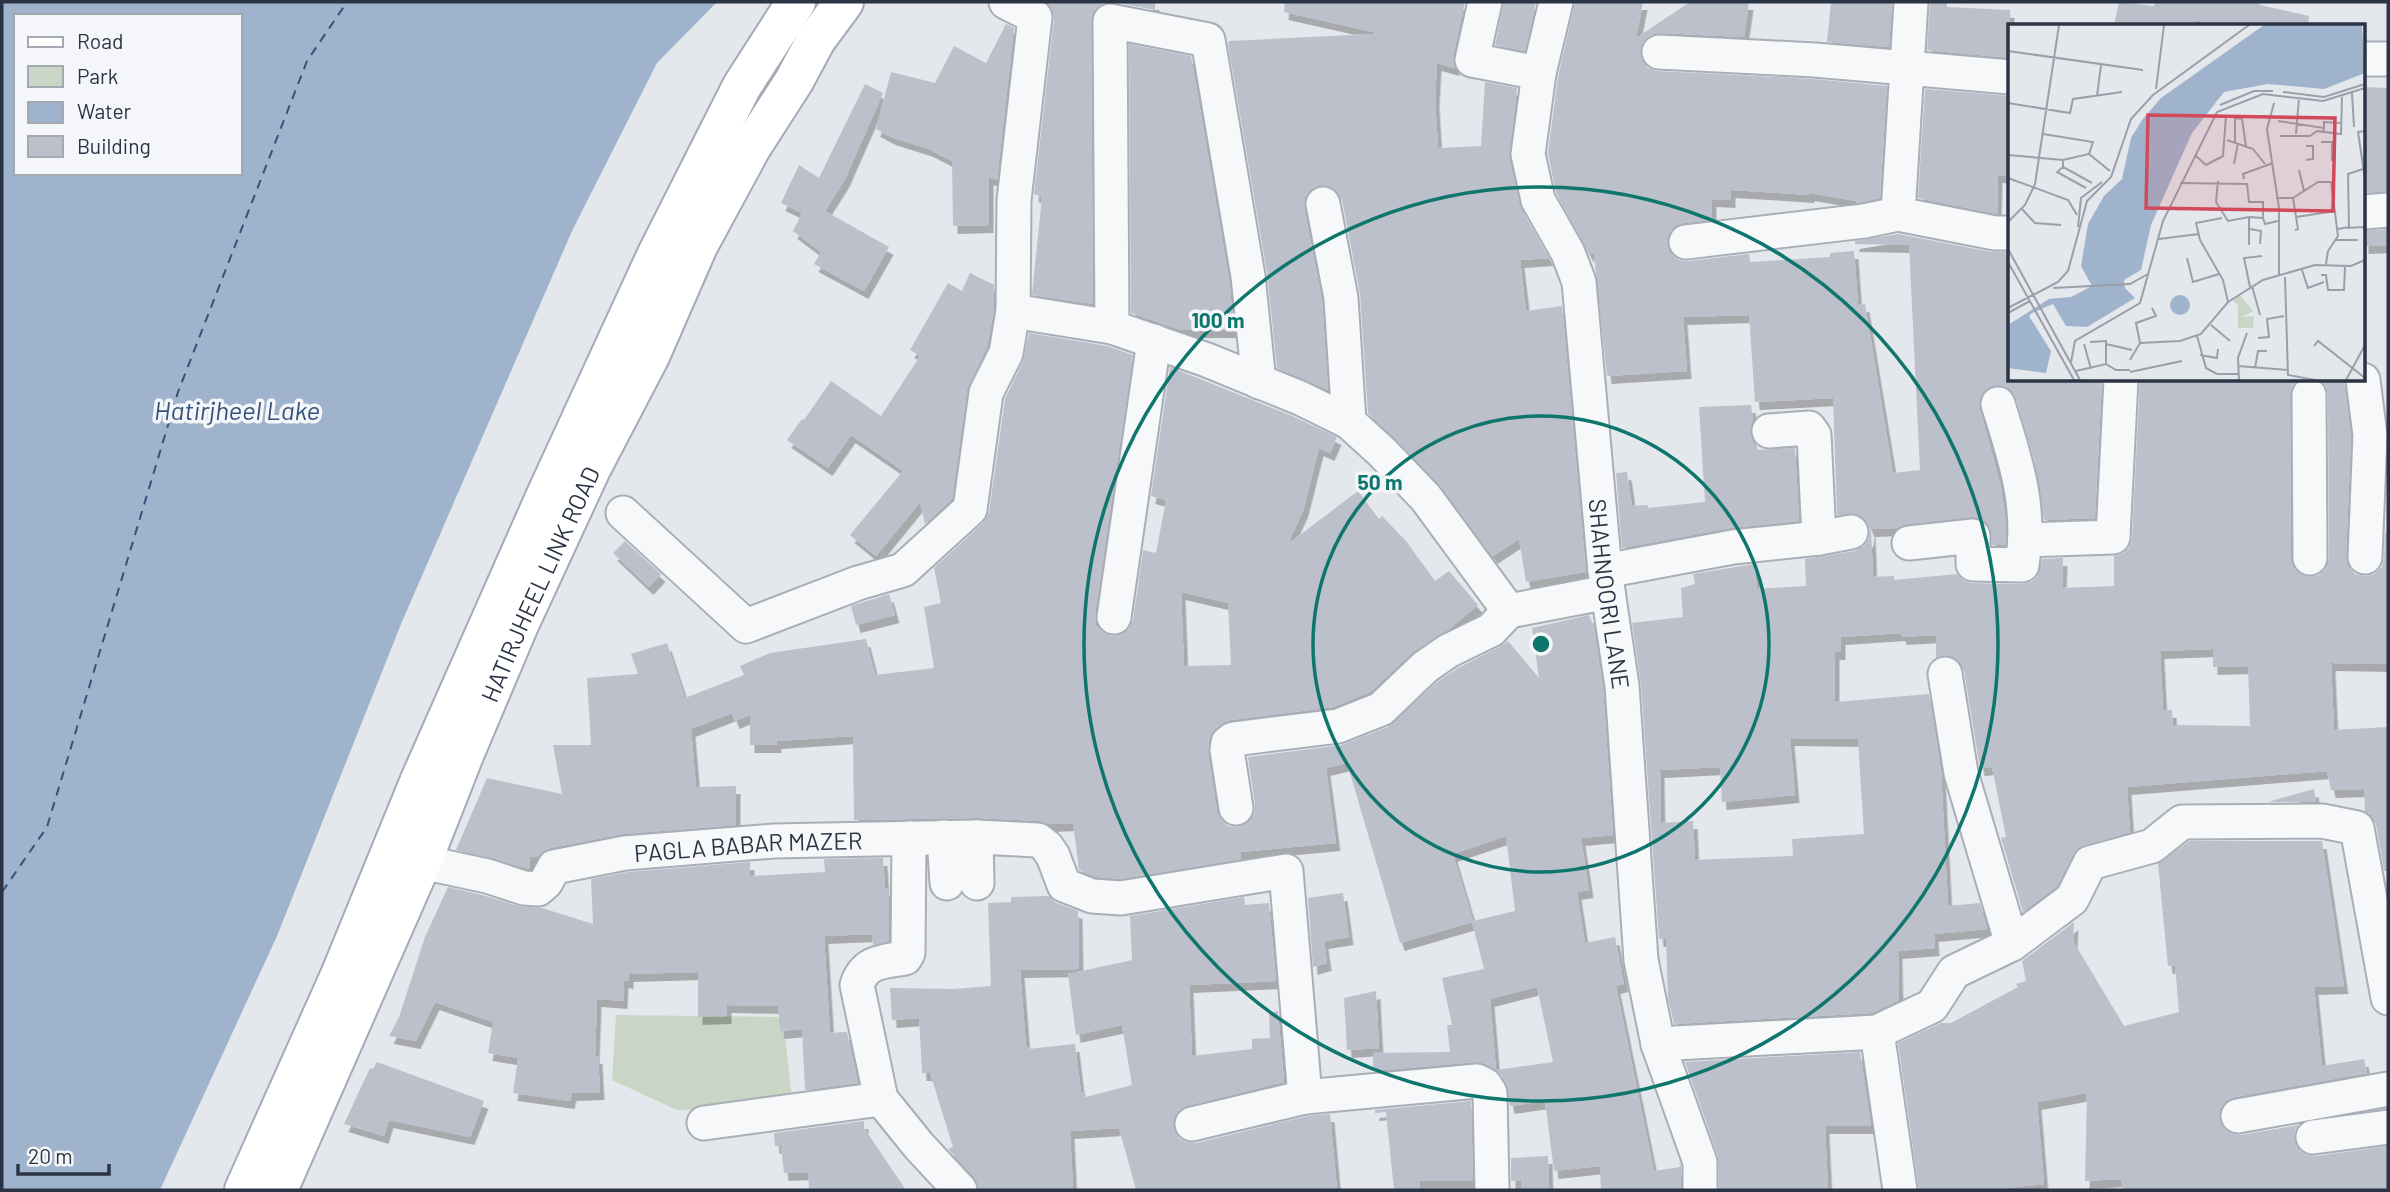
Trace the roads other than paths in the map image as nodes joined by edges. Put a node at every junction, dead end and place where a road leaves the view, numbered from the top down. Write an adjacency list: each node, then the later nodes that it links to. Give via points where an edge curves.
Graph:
1 (796, 2): 55 (main road, via 742,86 657,254 436,743 341,973)
2 (847, 2): 41 (main road, HATIRJHEEL LINK ROAD, via 816,40 698,246 650,356 591,468 518,627); 57 (street, via 763,149 708,258 559,579)
3 (1006, 2): 19 (street, via 1035,17 1014,200)
4 (1485, 2): 11 (street, via 1472,60)
5 (1556, 2): 11 (street, SHAHNOORI LANE)
6 (1910, 2): 10 (street)
7 (1659, 52): 10 (street)
8 (2366, 58): 9 (street)
9 (2388, 60)
10 (1907, 68): 12 (street); 16 (street)
11 (1539, 73): 34 (street, SHAHNOORI LANE, via 1528,154 1538,200 1579,282)
12 (2008, 77)
13 (1323, 204): 27 (street, via 1341,298)
14 (2388, 210): 15 (street)
15 (2366, 212)
16 (1898, 214): 17 (street); 18 (street)
17 (2008, 233)
18 (1686, 242)
19 (1013, 311): 20 (street); 29 (street, via 1006,353 986,393 970,509 903,570 747,626)
20 (1112, 327): 21 (street); 22 (street, via 1110,21 1208,40 1248,276)
21 (1154, 341): 22 (street); 36 (street)
22 (1259, 382): 27 (street)
23 (2121, 382): 30 (street, via 2113,537)
24 (2362, 382): 32 (street, via 2370,435)
25 (2309, 395): 33 (street)
26 (1998, 404): 30 (street, via 2020,475)
27 (1349, 422): 35 (street, via 1426,498)
28 (1769, 431): 34 (street, via 1809,428 1814,435 1835,535 1734,547)
29 (622, 513)
30 (2026, 540): 31 (street, via 2022,565 1973,564 1973,537)
31 (1909, 543)
32 (2365, 557)
33 (2310, 558)
34 (1606, 582): 35 (street); 46 (street, SHAHNOORI LANE, via 1622,686 1641,960)
35 (1509, 611): 38 (street, via 1490,630 1425,667 1381,709 1338,726 1233,738 1227,750)
36 (1114, 617)
37 (1945, 674): 43 (street, via 1961,773)
38 (1236, 808)
39 (960, 837): 40 (street, PAGLA BABAR MAZER); 42 (street); 48 (street, PAGLA BABAR MAZER, via 1038,840 1053,856 1064,885 1092,896 1121,898 1286,871)
40 (909, 838): 41 (street, PAGLA BABAR MAZER, via 774,841 625,853 554,867 538,889); 49 (street, via 908,953 905,958 868,967 857,985)
41 (422, 863): 56 (main road, HATIRJHEEL LINK ROAD)
42 (962, 883)
43 (2012, 944): 44 (street, via 2072,900 2090,863 2152,846 2182,822 2322,821 2357,828); 45 (street, via 1954,972 1932,1006)
44 (2388, 998)
45 (1877, 1032): 46 (street); 61 (street)
46 (1658, 1044): 60 (street, SHAHNOORI LANE, via 1700,1162)
47 (2388, 1089): 50 (street)
48 (1305, 1097): 52 (street); 59 (street, via 1477,1081 1490,1093)
49 (881, 1099): 51 (street); 58 (street)
50 (2238, 1116)
51 (704, 1123)
52 (1192, 1124)
53 (2388, 1128): 54 (street)
54 (2313, 1136)
55 (243, 1190)
56 (278, 1190)
57 (291, 1190)
58 (960, 1190)
59 (1492, 1190)
60 (1700, 1190)
61 (1900, 1190)

